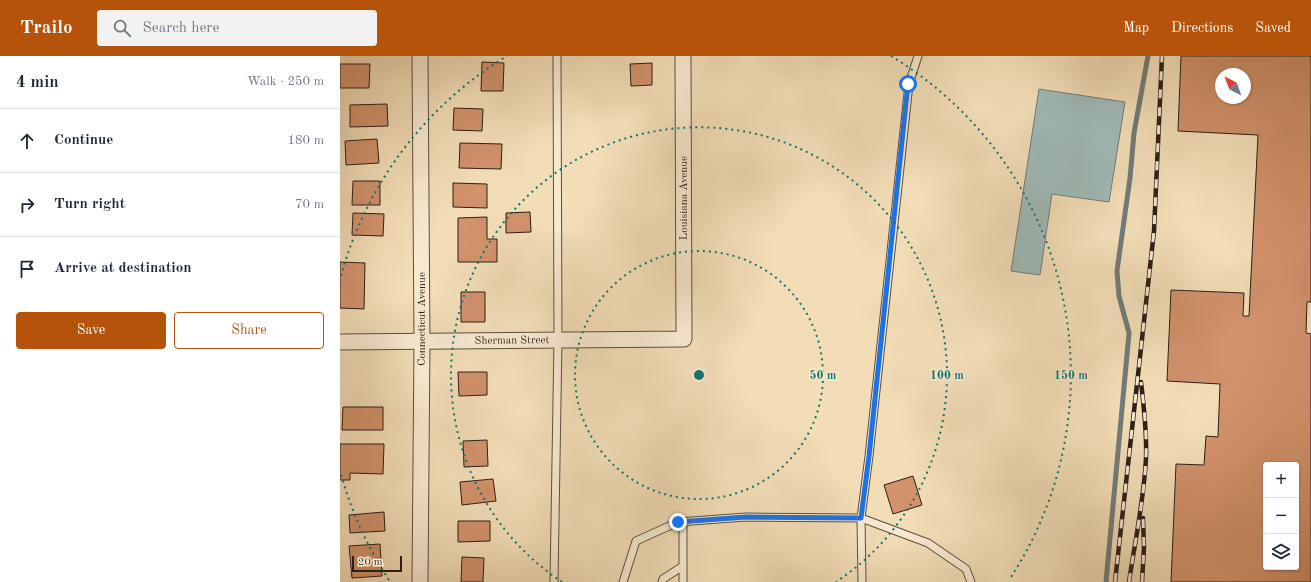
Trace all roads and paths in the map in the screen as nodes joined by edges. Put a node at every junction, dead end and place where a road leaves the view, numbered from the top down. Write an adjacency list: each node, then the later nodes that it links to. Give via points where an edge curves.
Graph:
1 (420, 56): 8 (street, Connecticut Avenue)
2 (557, 56): 6 (lane)
3 (683, 56): 5 (street, Louisiana Avenue)
4 (918, 56): 9 (lane, via 908,84)
5 (684, 339): 6 (street, Sherman Street)
6 (558, 340): 8 (street, Sherman Street); 13 (lane)
7 (340, 342): 8 (street, Sherman Street)
8 (422, 342): 12 (street, Connecticut Avenue)
9 (861, 518): 10 (lane, via 746,517); 17 (lane); 18 (lane, via 928,543 966,569)
10 (683, 522): 11 (lane); 14 (lane, via 636,541)
11 (683, 566): 15 (lane); 16 (lane)
12 (420, 582)
13 (554, 582)
14 (623, 582)
15 (662, 582)
16 (683, 582)
17 (862, 582)
18 (971, 582)

